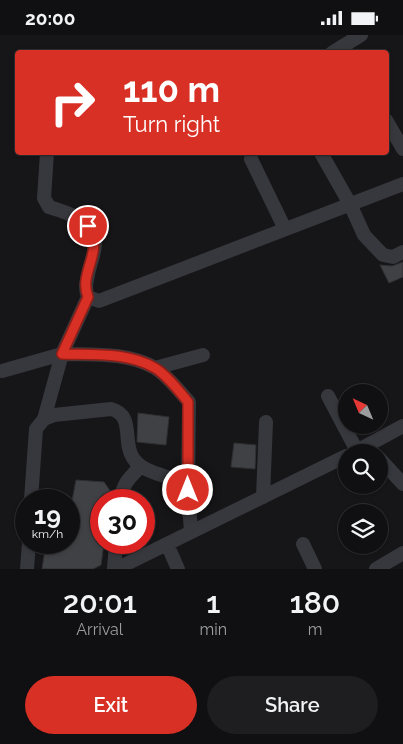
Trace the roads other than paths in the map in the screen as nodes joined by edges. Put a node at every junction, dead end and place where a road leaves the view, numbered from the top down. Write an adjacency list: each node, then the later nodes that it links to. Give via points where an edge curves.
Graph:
1 (361, 35): 2 (street)
2 (341, 50)
3 (389, 125): 4 (street)
4 (403, 149)
5 (47, 155): 12 (street, via 44,199 49,207 67,212 88,226 94,235 95,244 84,289)
6 (322, 155): 9 (street)
7 (252, 159): 10 (street)
8 (403, 184): 9 (street)
9 (350, 204): 10 (street); 11 (street, via 364,235 383,255 393,257)
10 (285, 229): 12 (street, via 99,301)
11 (403, 252)
12 (88, 297): 13 (street)
13 (62, 354): 15 (street, via 117,356); 16 (street); 18 (street)
14 (203, 355): 15 (street)
15 (155, 368): 29 (street, via 188,402)
16 (2, 371)
17 (328, 396): 21 (street)
18 (44, 419): 24 (street, via 54,415 118,411 124,417 132,457); 27 (street, via 36,429)
19 (266, 422): 30 (street)
20 (403, 426): 22 (street)
21 (355, 444)
22 (371, 444)
23 (338, 461): 30 (street)
24 (141, 466): 28 (street); 29 (street, via 178,480)
25 (388, 468): 26 (street)
26 (403, 484)
27 (33, 489)
28 (122, 489)
29 (188, 490): 31 (street)
30 (263, 497): 31 (street)
31 (191, 532): 32 (street)
32 (167, 544): 38 (street); 39 (street)
33 (303, 544): 40 (street)
34 (403, 553): 41 (street)
35 (28, 554): 37 (street)
36 (116, 554): 38 (street)
37 (27, 569)
38 (115, 569)
39 (178, 569)
40 (315, 569)
41 (376, 569)

